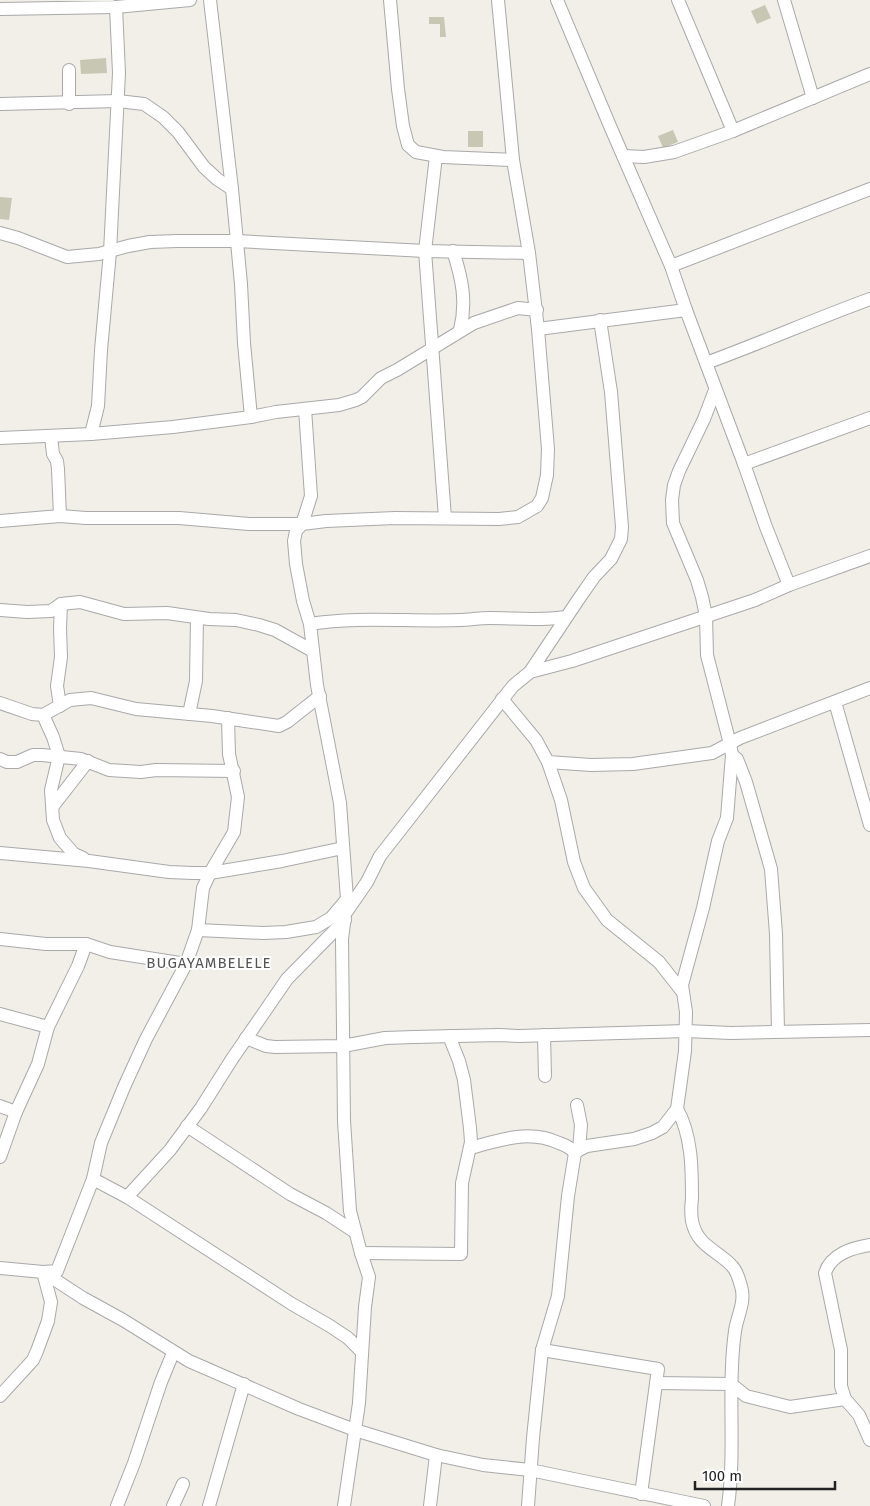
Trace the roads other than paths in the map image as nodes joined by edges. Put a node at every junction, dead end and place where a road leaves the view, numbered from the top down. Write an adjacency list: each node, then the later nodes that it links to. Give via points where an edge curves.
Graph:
1 (190, 0): 9 (street)
2 (210, 0): 20 (street)
3 (390, 0): 17 (street, via 395,65 407,142 416,152)
4 (498, 0): 19 (street)
5 (557, 0): 18 (street)
6 (678, 0): 16 (street)
7 (784, 0): 12 (street)
8 (8, 6): 9 (street)
9 (116, 7): 13 (street)
10 (69, 70): 15 (street)
11 (870, 74): 12 (street)
12 (813, 98): 16 (street)
13 (118, 101): 15 (street); 20 (street, via 151,108 178,132 216,179); 26 (street)
14 (0, 104): 15 (street)
15 (69, 104)
16 (733, 130): 18 (street, via 674,152 644,157)
17 (436, 156): 19 (street); 24 (street)
18 (623, 156): 28 (street)
19 (513, 160): 27 (street)
20 (232, 189): 23 (street)
21 (870, 189): 28 (street)
22 (0, 233): 26 (street, via 67,257)
23 (237, 240): 24 (street); 26 (street, via 150,242); 39 (street)
24 (426, 251): 25 (street); 35 (street)
25 (453, 251): 27 (street); 34 (street, via 464,292)
26 (110, 252): 41 (street, via 98,406)
27 (529, 253): 30 (street)
28 (671, 266): 31 (street)
29 (870, 299): 36 (street)
30 (537, 310): 33 (street); 34 (street, via 518,308)
31 (686, 310): 32 (street); 36 (street)
32 (600, 320): 33 (street); 54 (street, via 611,392 621,539 611,560 594,577)
33 (538, 329): 46 (street, via 548,449 542,498 538,506 518,518)
34 (460, 330): 35 (street)
35 (433, 348): 38 (street, via 381,378 356,400); 46 (street)
36 (706, 363): 37 (street)
37 (716, 390): 44 (street); 53 (street, via 679,471 672,500 673,524 697,580)
38 (305, 409): 39 (street); 48 (street, via 311,496)
39 (251, 417): 41 (street)
40 (870, 418): 44 (street)
41 (92, 434): 42 (street)
42 (51, 437): 43 (street); 45 (street, via 57,461)
43 (0, 438)
44 (744, 464): 50 (street)
45 (60, 516): 47 (street); 48 (street)
46 (445, 518): 48 (street)
47 (0, 521)
48 (302, 524): 56 (street, via 294,541 303,601)
49 (870, 556): 50 (street)
50 (789, 585): 53 (street)
51 (61, 604): 52 (street, via 51,611); 55 (street, via 80,602 124,614 167,613); 64 (street, via 61,657 57,686)
52 (0, 610)
53 (706, 616): 58 (street); 68 (street, via 707,655)
54 (566, 617): 56 (street); 58 (street)
55 (198, 618): 57 (street, via 259,625); 65 (street, via 196,681)
56 (310, 624): 57 (street)
57 (313, 651): 60 (street)
58 (530, 672): 61 (street)
59 (870, 688): 62 (street)
60 (320, 696): 67 (street, via 279,726); 76 (street, via 340,803)
61 (502, 699): 72 (street, via 536,740); 81 (street, via 380,856)
62 (835, 702): 68 (street, via 740,738); 75 (street)
63 (0, 703): 66 (street)
64 (60, 706): 65 (street, via 70,700 91,698 136,709); 66 (street)
65 (188, 714): 67 (street)
66 (43, 715): 69 (street)
67 (228, 718): 73 (street)
68 (731, 750): 72 (street, via 633,764); 86 (street, via 727,818 718,841); 91 (street, via 746,782 771,869)
69 (59, 756): 70 (street, via 32,755 17,762); 71 (street); 74 (street, via 52,790)
70 (0, 759)
71 (88, 761): 73 (street, via 109,770); 74 (street)
72 (548, 762): 86 (street, via 584,888 607,920 659,962)
73 (234, 771): 79 (street, via 238,797 234,832)
74 (53, 806): 78 (street, via 53,820 60,838 74,854)
75 (870, 825)
76 (343, 848): 79 (street); 80 (street)
77 (0, 853): 78 (street)
78 (89, 861): 79 (street, via 169,872)
79 (210, 873): 82 (street, via 200,900)
80 (347, 899): 81 (street); 82 (street, via 330,918 316,927 263,933)
81 (346, 917): 94 (street, via 287,979); 95 (street, via 342,939)
82 (198, 930): 85 (street)
83 (0, 938): 84 (street, via 46,944)
84 (86, 944): 85 (street, via 110,952); 88 (street)
85 (186, 964): 105 (street, via 124,1087 101,1143)
86 (681, 990): 90 (street)
87 (0, 1014): 88 (street)
88 (48, 1027): 100 (street, via 38,1064)
89 (870, 1030): 91 (street)
90 (686, 1031): 91 (street); 92 (street); 99 (street)
91 (778, 1031)
92 (544, 1035): 93 (street); 96 (street)
93 (449, 1036): 95 (street, via 385,1038); 102 (street, via 464,1080)
94 (246, 1038): 95 (street, via 275,1047); 101 (street)
95 (343, 1046): 107 (street, via 344,1121 350,1211)
96 (546, 1076)
97 (576, 1105): 103 (street, via 580,1125)
98 (0, 1106): 100 (street)
99 (678, 1110): 103 (street, via 663,1127 652,1133 587,1146); 117 (street, via 689,1144 694,1227 710,1250 732,1266 743,1293 734,1332)
100 (16, 1112): 104 (street)
101 (187, 1126): 106 (street); 107 (street, via 290,1194)
102 (470, 1148): 103 (street, via 533,1135); 109 (street, via 462,1183 461,1254)
103 (577, 1151): 112 (street, via 568,1196 558,1296)
104 (0, 1157)
105 (93, 1179): 106 (street); 111 (street, via 57,1271)
106 (127, 1198): 113 (street, via 330,1326)
107 (355, 1232): 109 (street)
108 (870, 1245): 119 (street, via 840,1254 827,1266 825,1273 841,1350 840,1374)
109 (361, 1254): 113 (street, via 369,1277)
110 (0, 1268): 111 (street)
111 (44, 1272): 114 (street); 118 (street, via 51,1302 40,1344 33,1360)
112 (542, 1350): 115 (street, via 658,1369); 123 (street)
113 (362, 1352): 120 (street, via 360,1403)
114 (173, 1353): 116 (street, via 223,1378); 126 (street)
115 (656, 1383): 117 (street); 125 (street)
116 (244, 1384): 120 (street); 128 (street)
117 (732, 1384): 119 (street, via 746,1396 790,1407); 133 (street)
118 (0, 1396)
119 (845, 1399): 121 (street, via 859,1416)
120 (355, 1430): 122 (street); 129 (street)
121 (870, 1440)
122 (436, 1455): 123 (street); 130 (street)
123 (530, 1470): 125 (street); 131 (street)
124 (183, 1484): 127 (street)
125 (641, 1494): 132 (street)
126 (117, 1506)
127 (173, 1506)
128 (209, 1506)
129 (344, 1506)
130 (430, 1506)
131 (528, 1506)
132 (704, 1506)
133 (728, 1506)

